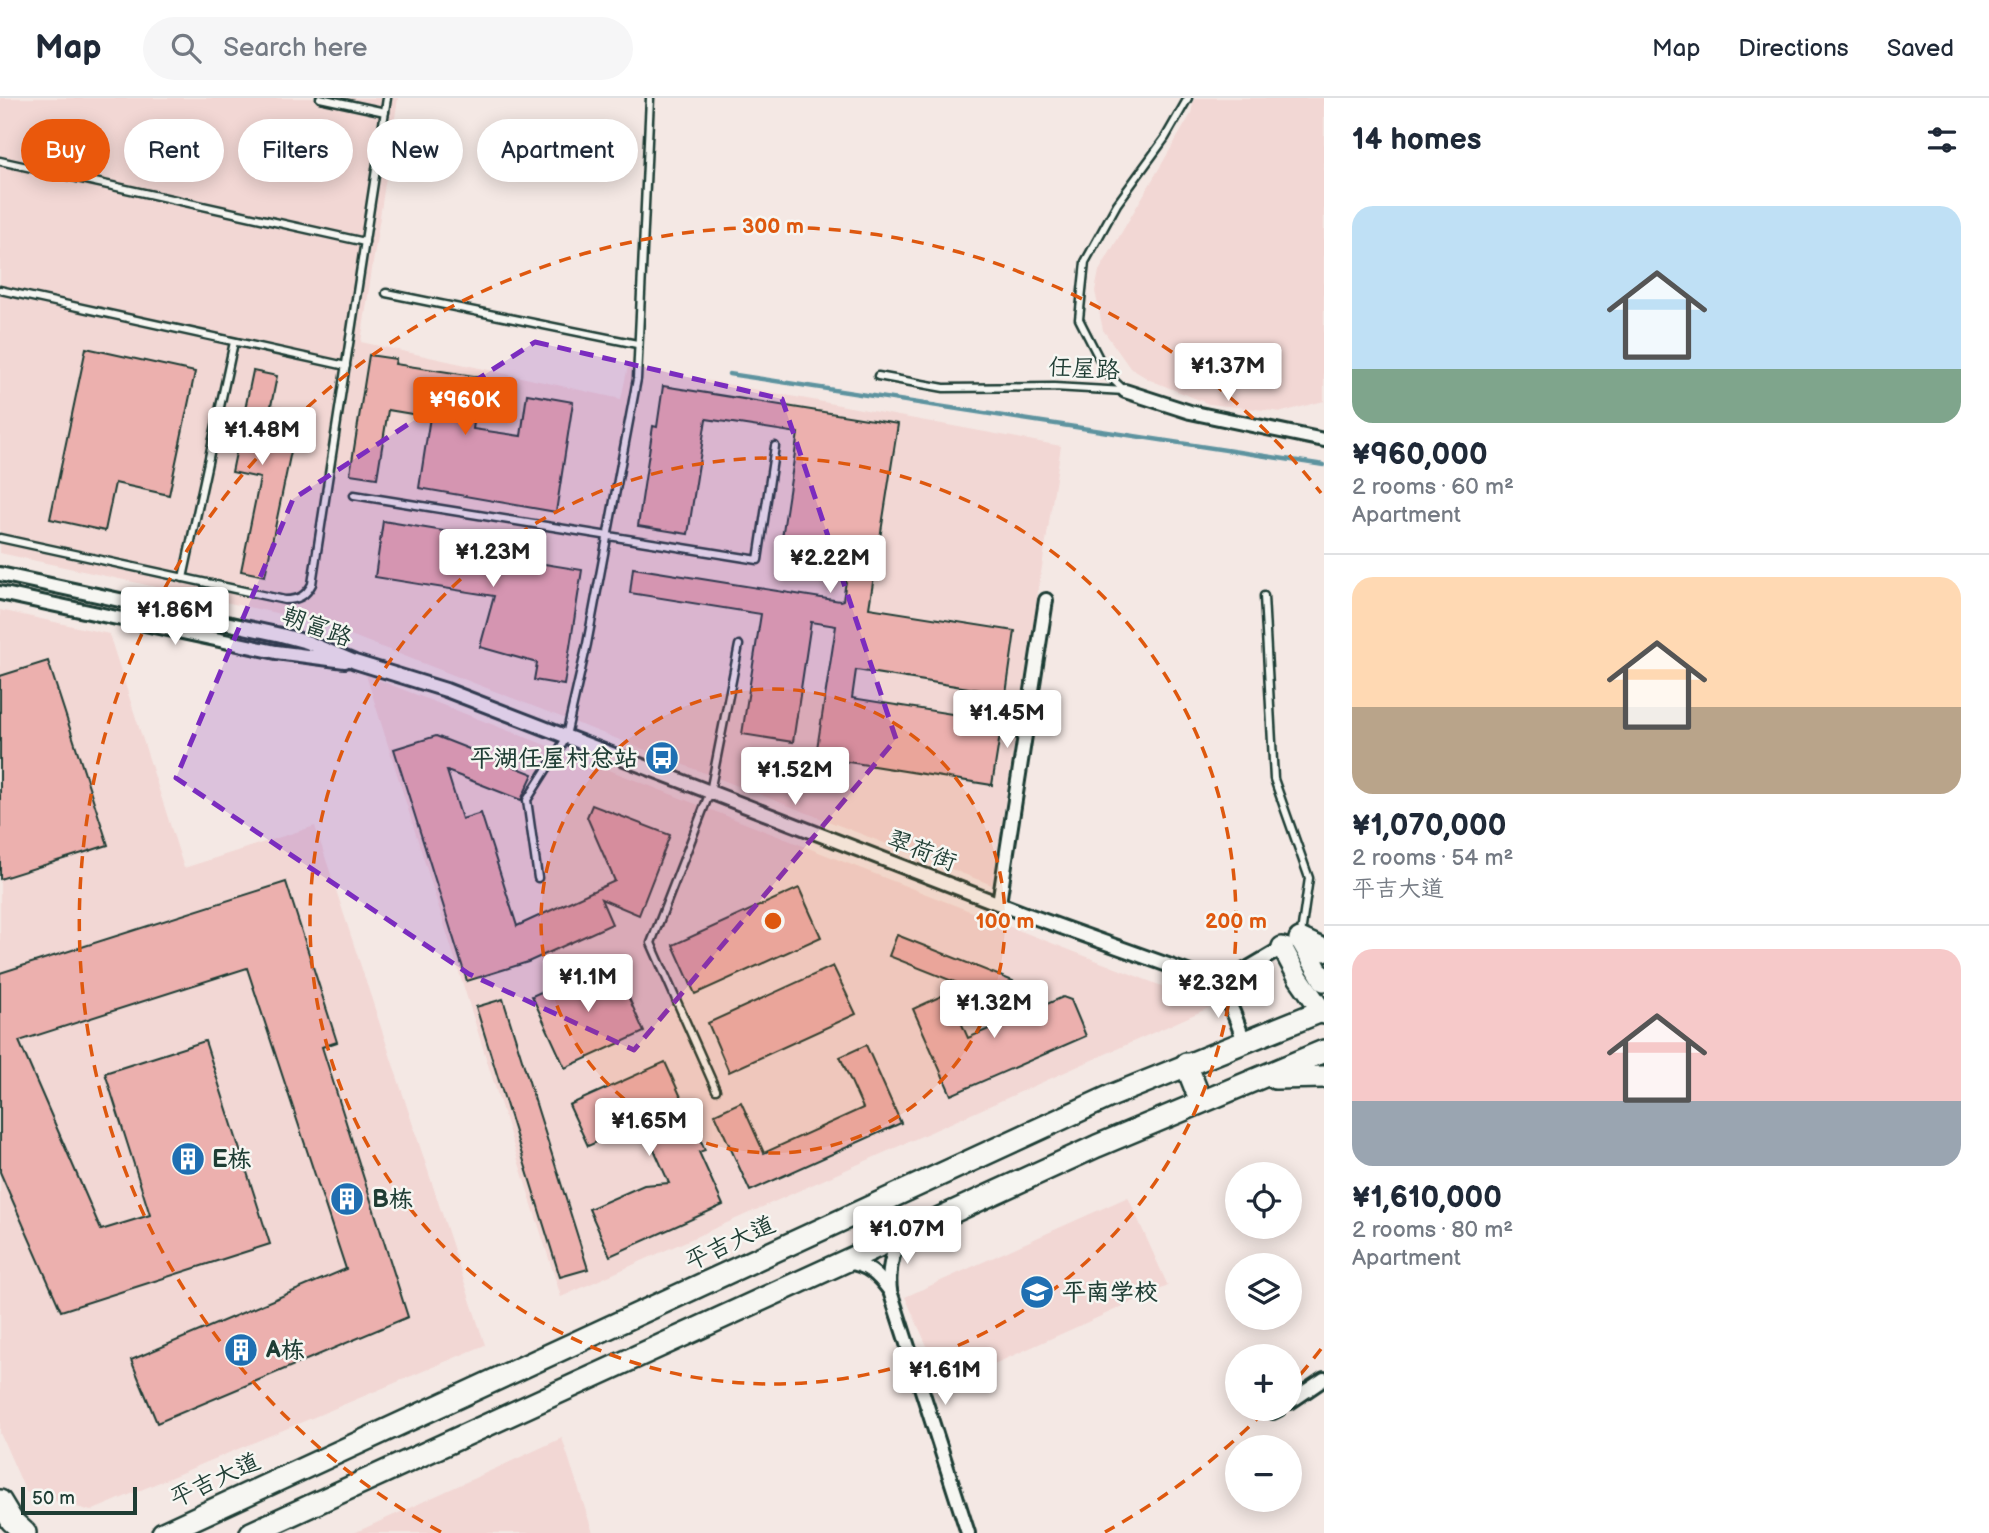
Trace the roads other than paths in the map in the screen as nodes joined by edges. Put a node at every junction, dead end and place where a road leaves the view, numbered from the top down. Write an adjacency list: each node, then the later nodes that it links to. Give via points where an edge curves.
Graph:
1 (320, 98): 5 (lane)
2 (387, 98): 5 (lane)
3 (650, 98): 11 (lane)
4 (1188, 98): 14 (lane, via 1117,204 1086,262 1079,319 1107,374)
5 (385, 112): 7 (lane)
6 (0, 161): 7 (lane)
7 (365, 242): 12 (lane)
8 (0, 290): 10 (lane)
9 (386, 293): 11 (lane)
10 (234, 342): 12 (lane); 21 (lane)
11 (638, 344): 18 (lane, via 637,379)
12 (346, 366): 21 (lane, via 309,590 299,599 285,600)
13 (878, 376): 14 (lane, 任屋路, via 944,388)
14 (1125, 391): 15 (street, 任屋路, via 1190,412)
15 (1324, 440)
16 (775, 446): 18 (lane, via 758,560)
17 (355, 495): 18 (lane)
18 (607, 536): 27 (lane)
19 (0, 538): 21 (lane)
20 (0, 574): 26 (street, 朝富路, via 281,635)
21 (183, 578)
22 (0, 593): 26 (street, 朝富路, via 276,652)
23 (1264, 596): 31 (lane, via 1274,779 1309,878)
24 (1046, 600): 30 (street)
25 (740, 645): 28 (lane)
26 (355, 663): 27 (street, 翠荷街, via 446,690)
27 (566, 736): 28 (street, 翠荷街); 29 (lane, via 527,800)
28 (710, 792): 30 (street, 翠荷街); 41 (lane, via 651,943)
29 (538, 878)
30 (999, 903): 34 (street, 翠荷街)
31 (1291, 943): 32 (main road); 33 (street); 34 (street); 35 (street, via 1298,977)
32 (1324, 950)
33 (1324, 981)
34 (1218, 986): 36 (street)
35 (1323, 1012): 36 (main road, 平吉大道)
36 (1244, 1041): 38 (main road, 平吉大道)
37 (1324, 1051): 40 (main road)
38 (1185, 1065): 42 (main road); 50 (main road, 平吉大道)
39 (1324, 1077): 40 (main road, via 1290,1076)
40 (1246, 1084): 42 (main road)
41 (716, 1090)
42 (1201, 1102): 43 (main road)
43 (903, 1235): 44 (main road); 45 (street, via 893,1253)
44 (844, 1262): 45 (street, via 865,1266); 51 (main road)
45 (890, 1292): 52 (street)
46 (1324, 1379): 47 (street)
47 (1302, 1394)
48 (0, 1501): 49 (main road)
49 (25, 1533)
50 (163, 1533)
51 (251, 1533)
52 (968, 1533)

